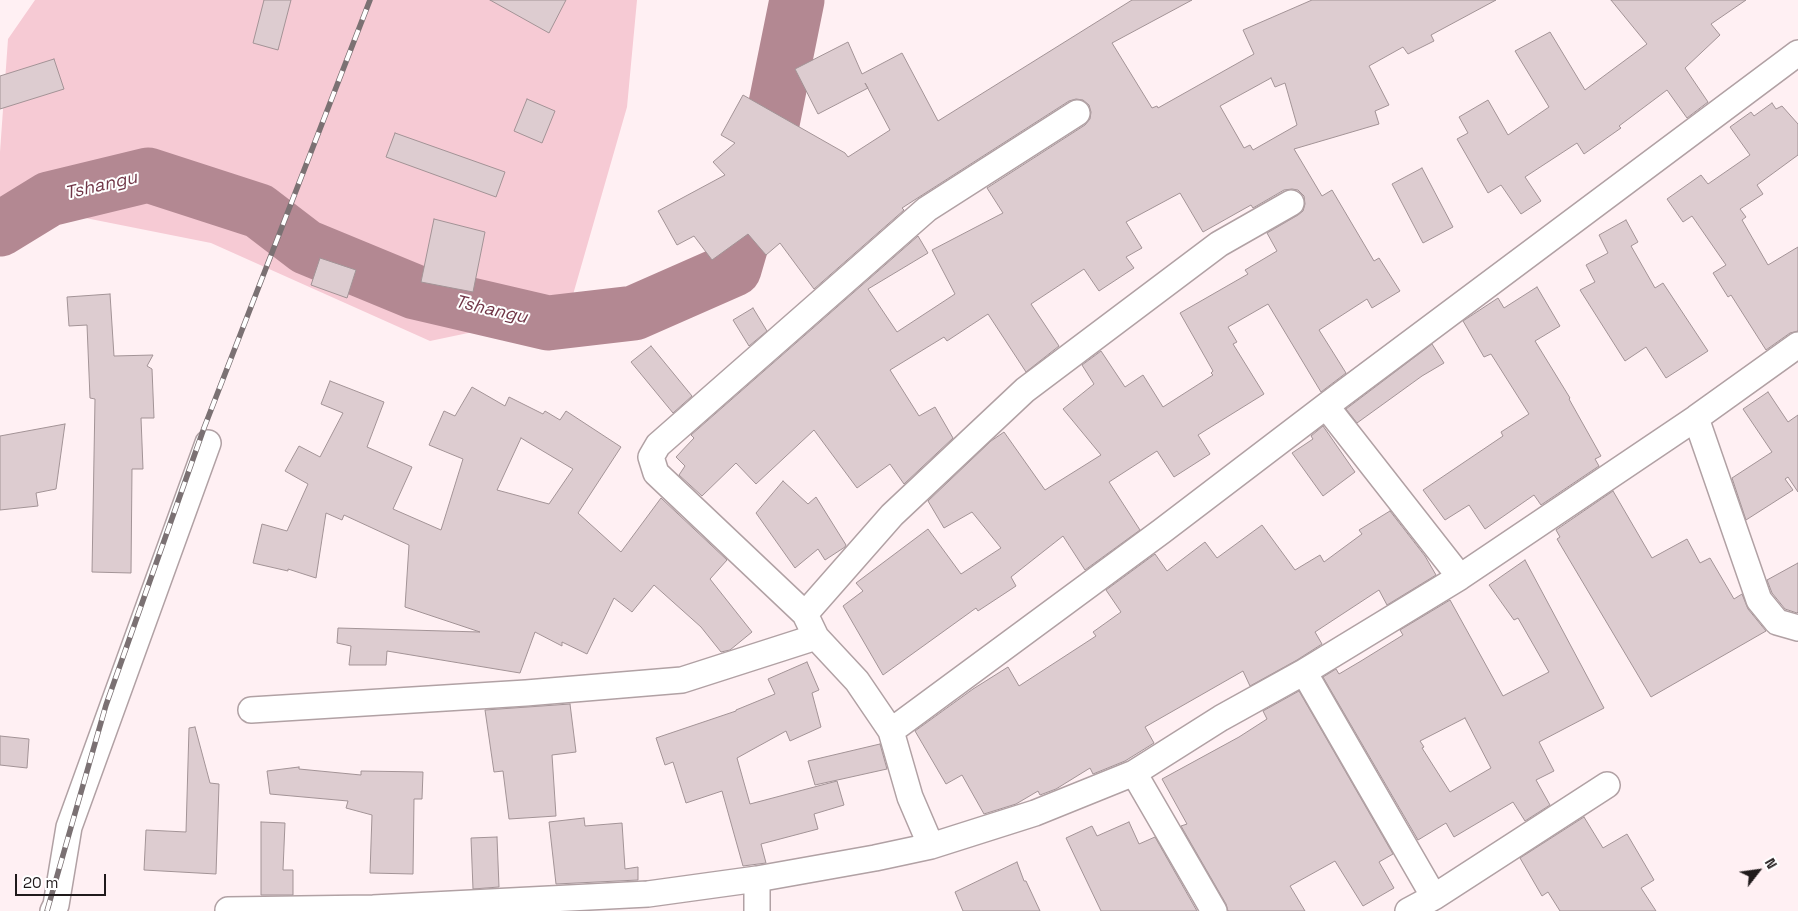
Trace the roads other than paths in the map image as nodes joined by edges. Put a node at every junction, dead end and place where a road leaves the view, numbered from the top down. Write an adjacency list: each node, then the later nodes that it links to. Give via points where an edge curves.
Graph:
1 (1798, 53): 5 (street)
2 (1077, 113): 9 (street, via 927,209 658,445 651,457 656,473)
3 (1291, 203): 9 (street, via 1219,244 1026,390 892,515)
4 (1798, 345): 6 (street)
5 (1326, 406): 8 (street); 14 (street, via 1162,532)
6 (1696, 418): 8 (street); 10 (street, via 1759,600 1777,622)
7 (208, 443): 21 (street, via 68,827)
8 (1460, 577): 12 (street)
9 (805, 614): 11 (street)
10 (1798, 628)
11 (816, 637): 13 (street, via 682,680); 14 (street, via 857,681)
12 (1304, 672): 15 (street, via 1221,718); 19 (street)
13 (252, 710)
14 (891, 731): 17 (street, via 910,797)
15 (1134, 773): 17 (street, via 1035,813); 23 (street)
16 (1607, 785): 19 (street)
17 (931, 846): 18 (street)
18 (757, 878): 20 (street, via 628,896 373,908); 22 (street)
19 (1434, 897): 24 (street)
20 (228, 910)
21 (53, 911)
22 (757, 911)
23 (1214, 911)
24 (1408, 911)

